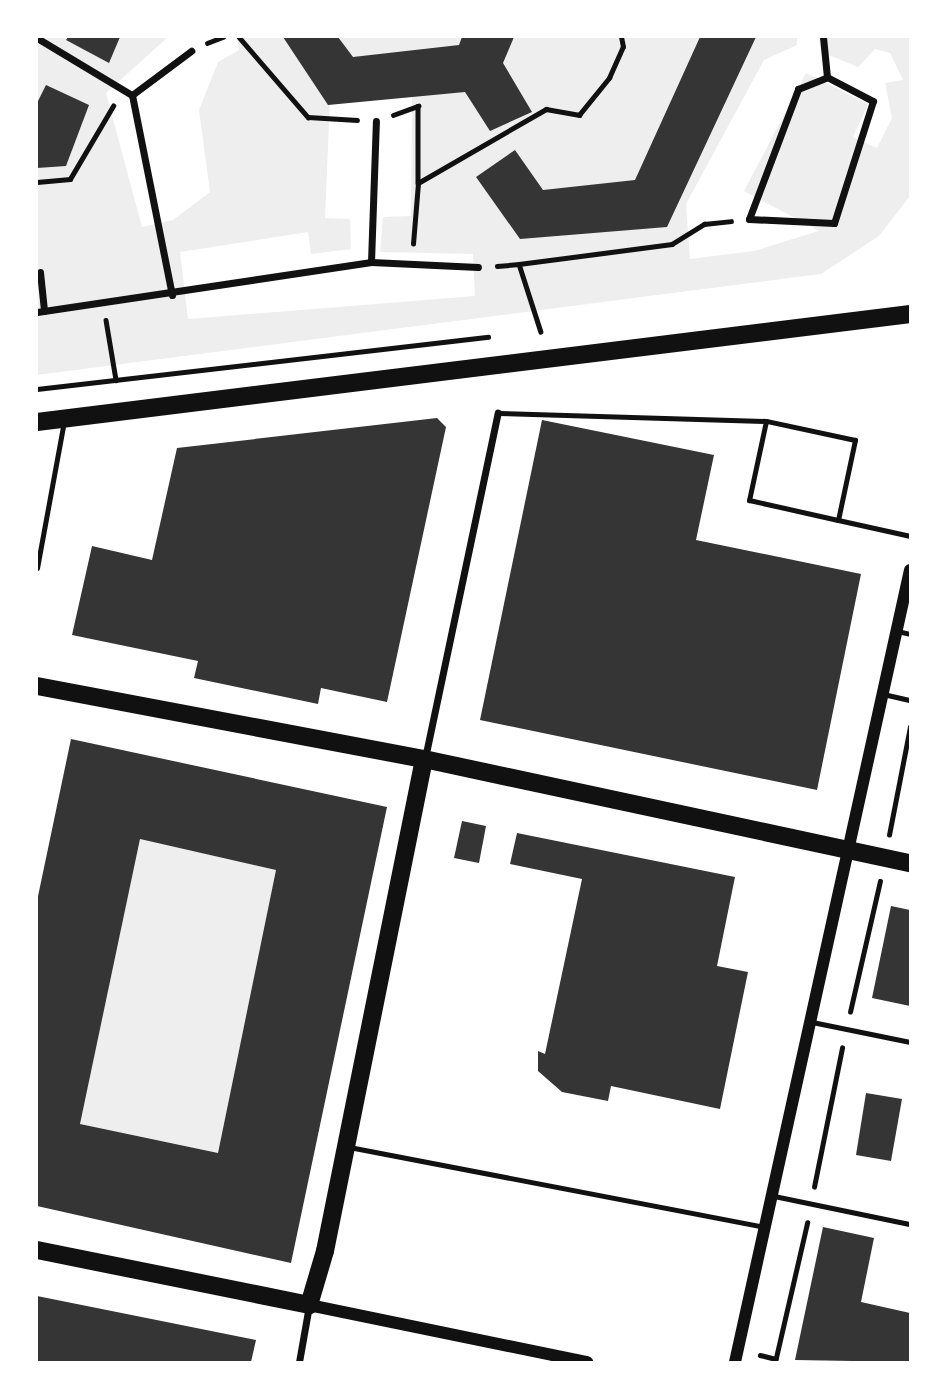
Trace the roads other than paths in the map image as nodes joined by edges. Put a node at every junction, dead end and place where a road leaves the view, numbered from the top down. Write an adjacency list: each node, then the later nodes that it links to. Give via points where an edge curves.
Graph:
1 (824, 37): 4 (street)
2 (37, 38): 5 (street)
3 (191, 51): 5 (street)
4 (827, 77): 4 (street, via 798,89 749,219 834,223 873,101)
5 (132, 95): 10 (street)
6 (376, 121): 7 (street)
7 (371, 262): 8 (street); 10 (street)
8 (478, 267)
9 (40, 272): 11 (street)
10 (172, 295): 11 (street)
11 (41, 311)
12 (910, 314): 14 (main road)
13 (498, 413): 15 (lane); 25 (street)
14 (65, 418): 16 (main road); 19 (lane)
15 (766, 421): 17 (lane, via 855,440); 17 (lane, via 748,500)
16 (37, 422)
17 (838, 520): 18 (lane)
18 (910, 536)
19 (37, 568)
20 (910, 570): 21 (street)
21 (904, 633): 23 (street)
22 (37, 686): 25 (main road)
23 (883, 694): 24 (lane); 26 (street)
24 (910, 701)
25 (425, 760): 26 (main road); 30 (main road)
26 (849, 850): 27 (main road); 28 (street)
27 (910, 863)
28 (812, 1022): 29 (lane); 31 (street)
29 (910, 1042)
30 (346, 1146): 33 (lane); 35 (main road)
31 (774, 1196): 32 (lane); 33 (street)
32 (909, 1224)
33 (767, 1227): 38 (street)
34 (37, 1250): 35 (main road)
35 (309, 1305): 36 (street); 37 (street)
36 (299, 1362)
37 (587, 1362)
38 (735, 1362)

